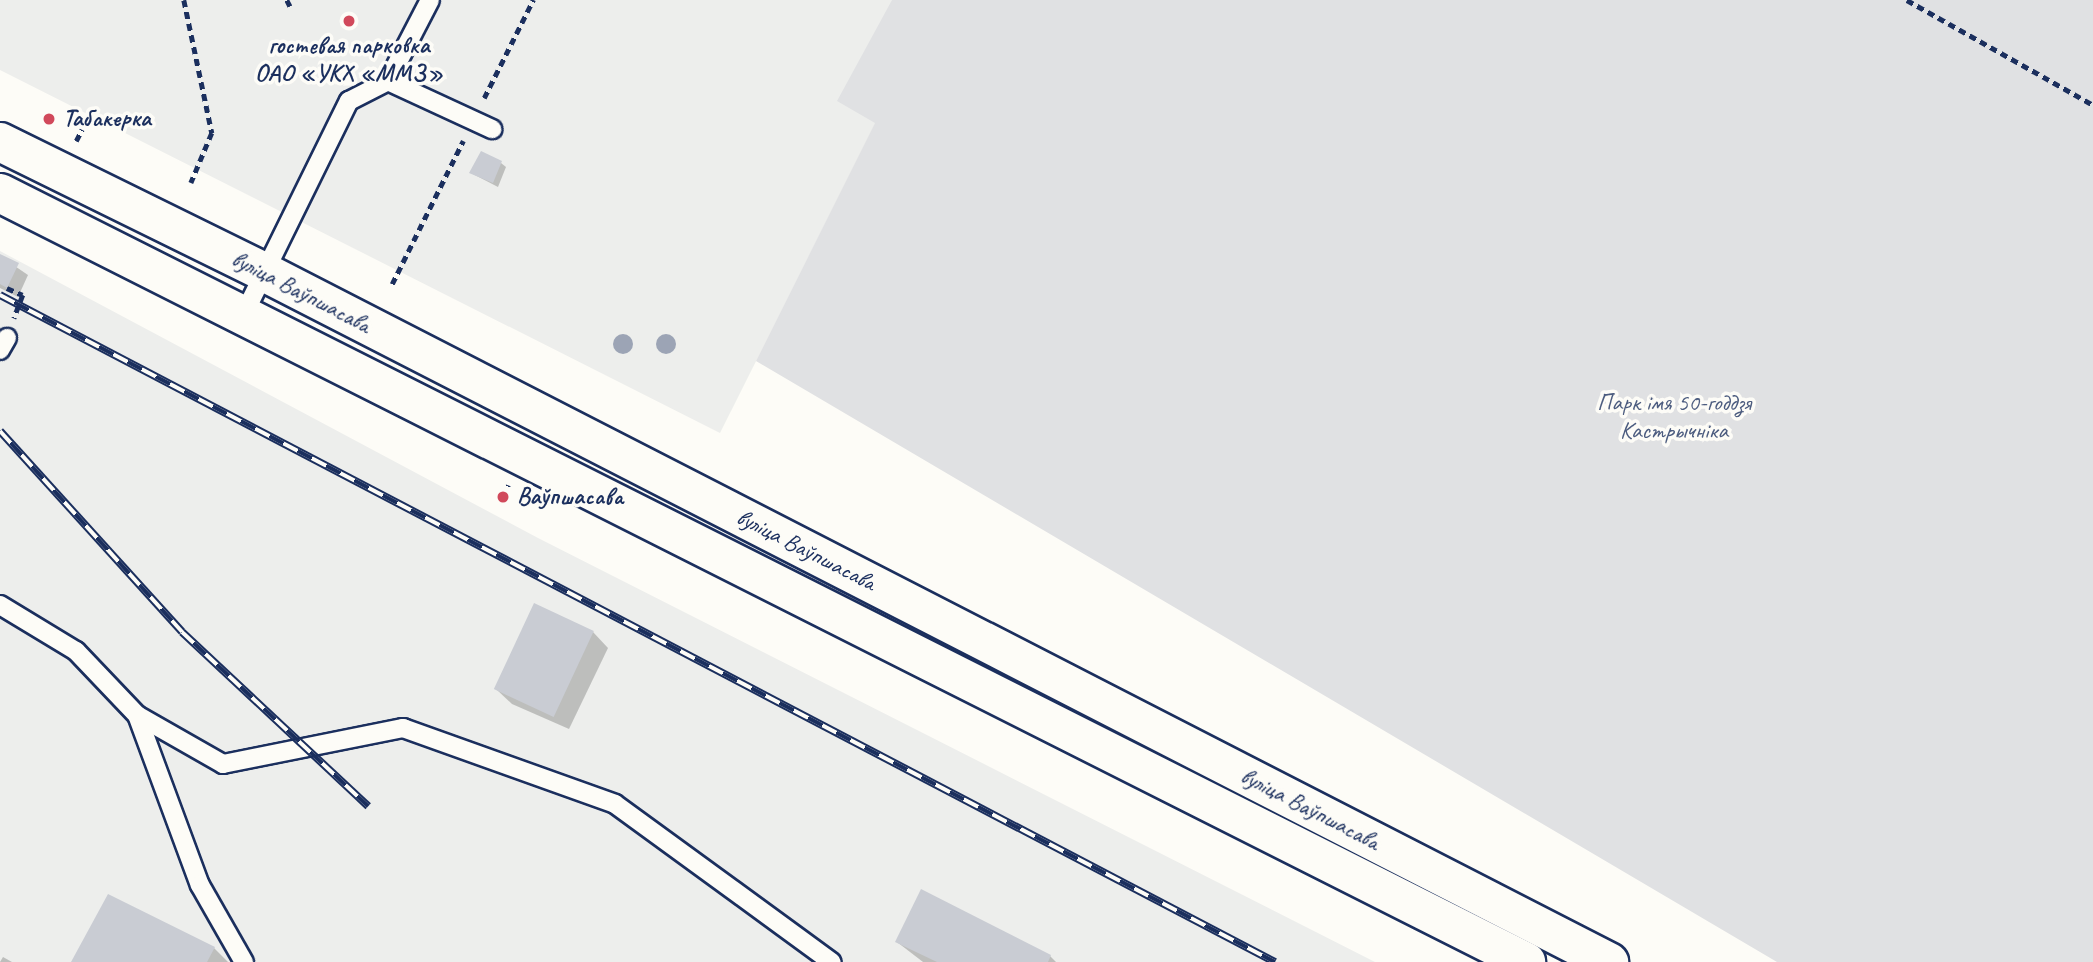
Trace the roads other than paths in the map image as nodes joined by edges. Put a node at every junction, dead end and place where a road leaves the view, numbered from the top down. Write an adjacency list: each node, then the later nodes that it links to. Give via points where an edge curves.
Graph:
1 (430, 0): 2 (lane)
2 (388, 81): 3 (lane, via 456,120); 6 (lane, via 349,101)
3 (492, 129)
4 (0, 142): 6 (main road, вуліца Ваўпшасава)
5 (0, 193): 7 (main road, вуліца Ваўпшасава)
6 (264, 272): 7 (lane); 13 (main road, вуліца Ваўпшасава)
7 (243, 316): 12 (main road, вуліца Ваўпшасава)
8 (0, 605): 9 (lane, via 76,651)
9 (137, 715): 10 (lane, via 201,885); 11 (lane, via 223,764 403,728 615,804)
10 (244, 962)
11 (832, 962)
12 (1526, 962)
13 (1609, 962)

